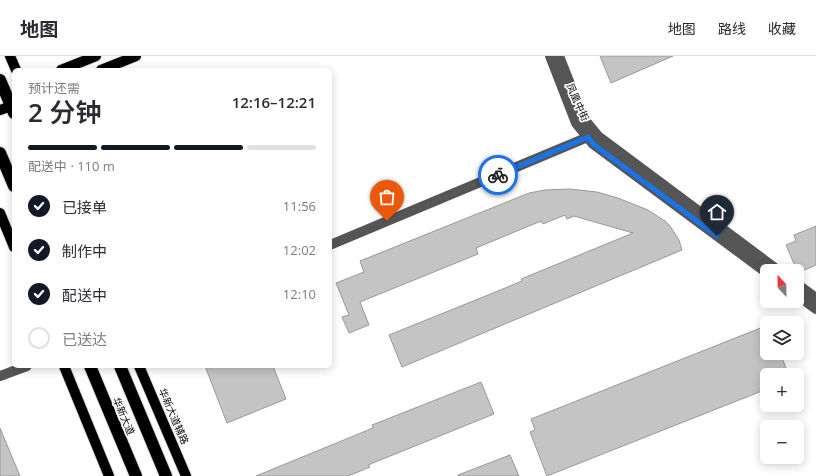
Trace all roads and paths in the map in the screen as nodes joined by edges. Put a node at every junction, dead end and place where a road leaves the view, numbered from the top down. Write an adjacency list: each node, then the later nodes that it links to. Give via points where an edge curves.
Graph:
1 (10, 56): 6 (main road)
2 (96, 56): 7 (main road)
3 (136, 56): 8 (main road)
4 (550, 56): 12 (street, 凤凰中街, via 576,123)
5 (559, 56): 12 (street, 凤凰中街)
6 (15, 68)
7 (66, 68)
8 (106, 68)
9 (0, 80): 10 (highway)
10 (6, 92): 11 (highway)
11 (10, 108)
12 (591, 135): 17 (street); 18 (street, 凤凰中街, via 598,136); 19 (street, 凤凰中街, via 593,144)
13 (0, 153): 14 (highway)
14 (12, 181)
15 (0, 213): 16 (main road)
16 (12, 242)
17 (332, 244)
18 (770, 264)
19 (760, 267)
20 (804, 289): 21 (street)
21 (816, 298)
22 (804, 300): 23 (street)
23 (816, 309)
24 (21, 368): 29 (street)
25 (65, 368): 30 (main road)
26 (91, 368): 31 (highway, 华新大道)
27 (121, 368): 32 (highway, 华新大道)
28 (141, 368): 33 (main road, 华新大道辅路)
29 (0, 376)
30 (109, 476)
31 (136, 476)
32 (166, 476)
33 (186, 476)

